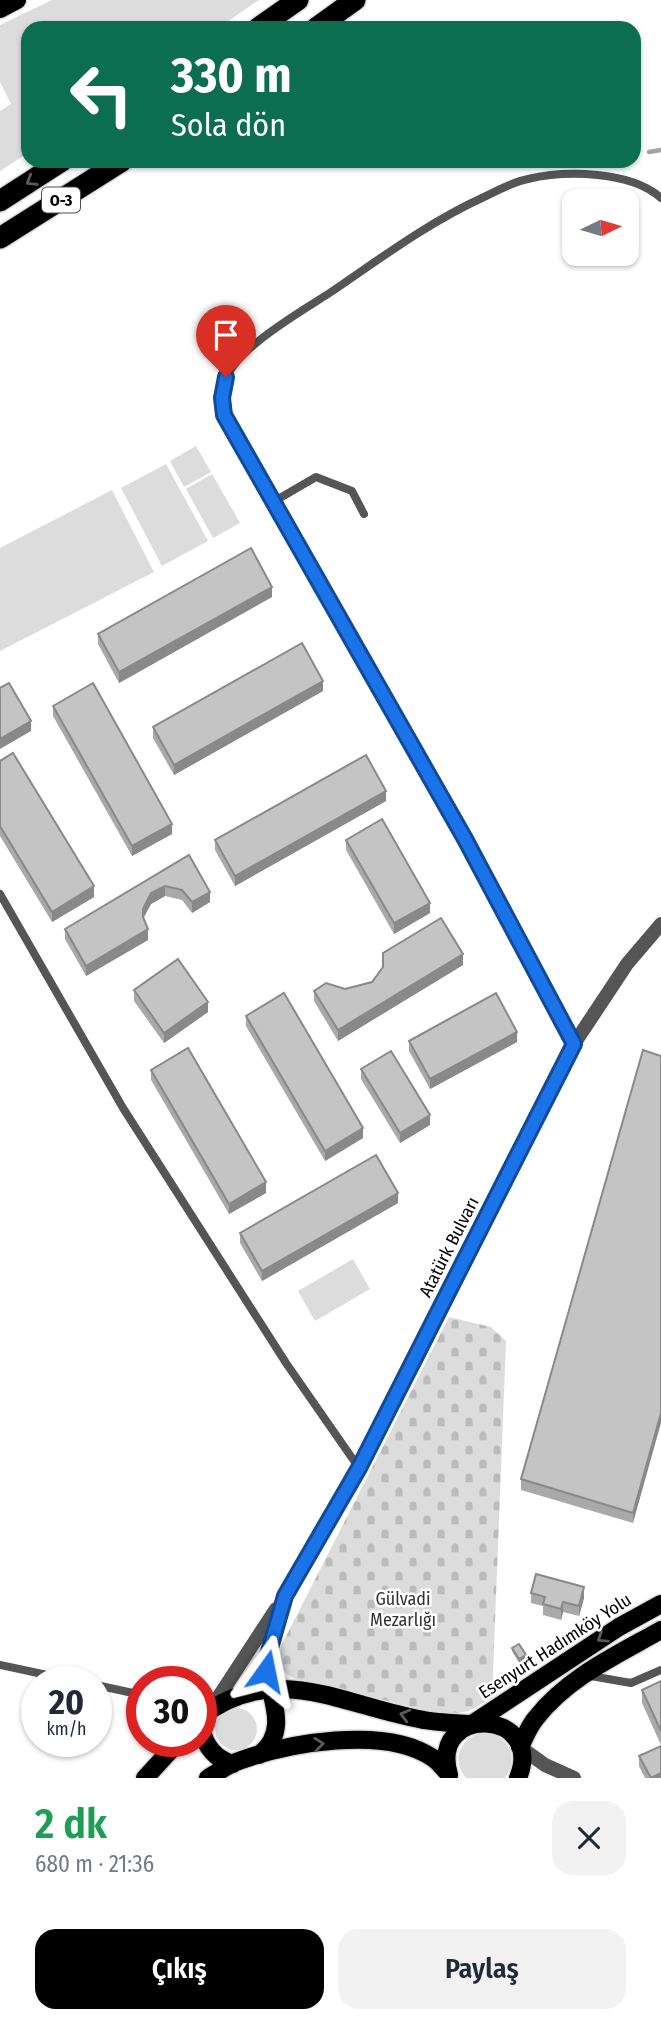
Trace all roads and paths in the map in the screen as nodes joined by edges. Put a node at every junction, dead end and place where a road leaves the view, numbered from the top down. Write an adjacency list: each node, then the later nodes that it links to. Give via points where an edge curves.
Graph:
1 (17, 0): 4 (main road)
2 (298, 0): 5 (highway)
3 (355, 0): 6 (highway)
4 (0, 9)
5 (268, 21)
6 (326, 21)
7 (51, 168): 10 (highway, O-3, one-way to 10)
8 (111, 168): 11 (highway, O-3)
9 (661, 198): 12 (lane, via 634,183 608,177 581,174 527,179 427,227 257,342 226,377 222,398 224,415)
10 (0, 201)
11 (0, 238)
12 (273, 502): 13 (lane, via 316,477 352,491); 16 (lane, via 465,839)
13 (364, 514)
14 (1, 900): 17 (lane, via 123,1108)
15 (661, 923): 16 (street, Atatürk Bulvarı, via 627,964)
16 (574, 1044): 17 (street, Atatürk Bulvarı)
17 (359, 1468): 18 (street, Atatürk Bulvarı)
18 (285, 1596): 25 (street, Atatürk Bulvarı, via 267,1662); 26 (street, Atatürk Bulvarı)
19 (661, 1604): 28 (main road, Esenyurt Hadımköy Yolu, one-way to 28)
20 (661, 1630): 24 (main road)
21 (0, 1665): 22 (lane)
22 (21, 1669)
23 (661, 1670): 24 (lane, via 631,1683)
24 (583, 1675): 29 (main road, via 556,1695 534,1720)
25 (270, 1687): 27 (main road, Atatürk Bulvarı); 28 (main road, Atatürk Bulvarı, one-way to 25, via 424,1720 326,1695); 30 (main road, via 277,1728 272,1742)
26 (217, 1695)
27 (217, 1706)
28 (472, 1724): 29 (main road, Atatürk Bulvarı, via 506,1729); 34 (main road, Esenyurt Hadımköy Yolu, via 461,1730 447,1749)
29 (520, 1747): 37 (main road, via 523,1758); 38 (street)
30 (259, 1755): 33 (main road); 34 (main road, one-way to 34, via 345,1741 376,1741 419,1750)
31 (217, 1756): 33 (main road)
32 (164, 1757): 35 (main road)
33 (233, 1764): 36 (main road)
34 (448, 1776)
35 (145, 1778)
36 (208, 1778)
37 (518, 1778)
38 (574, 1778)

